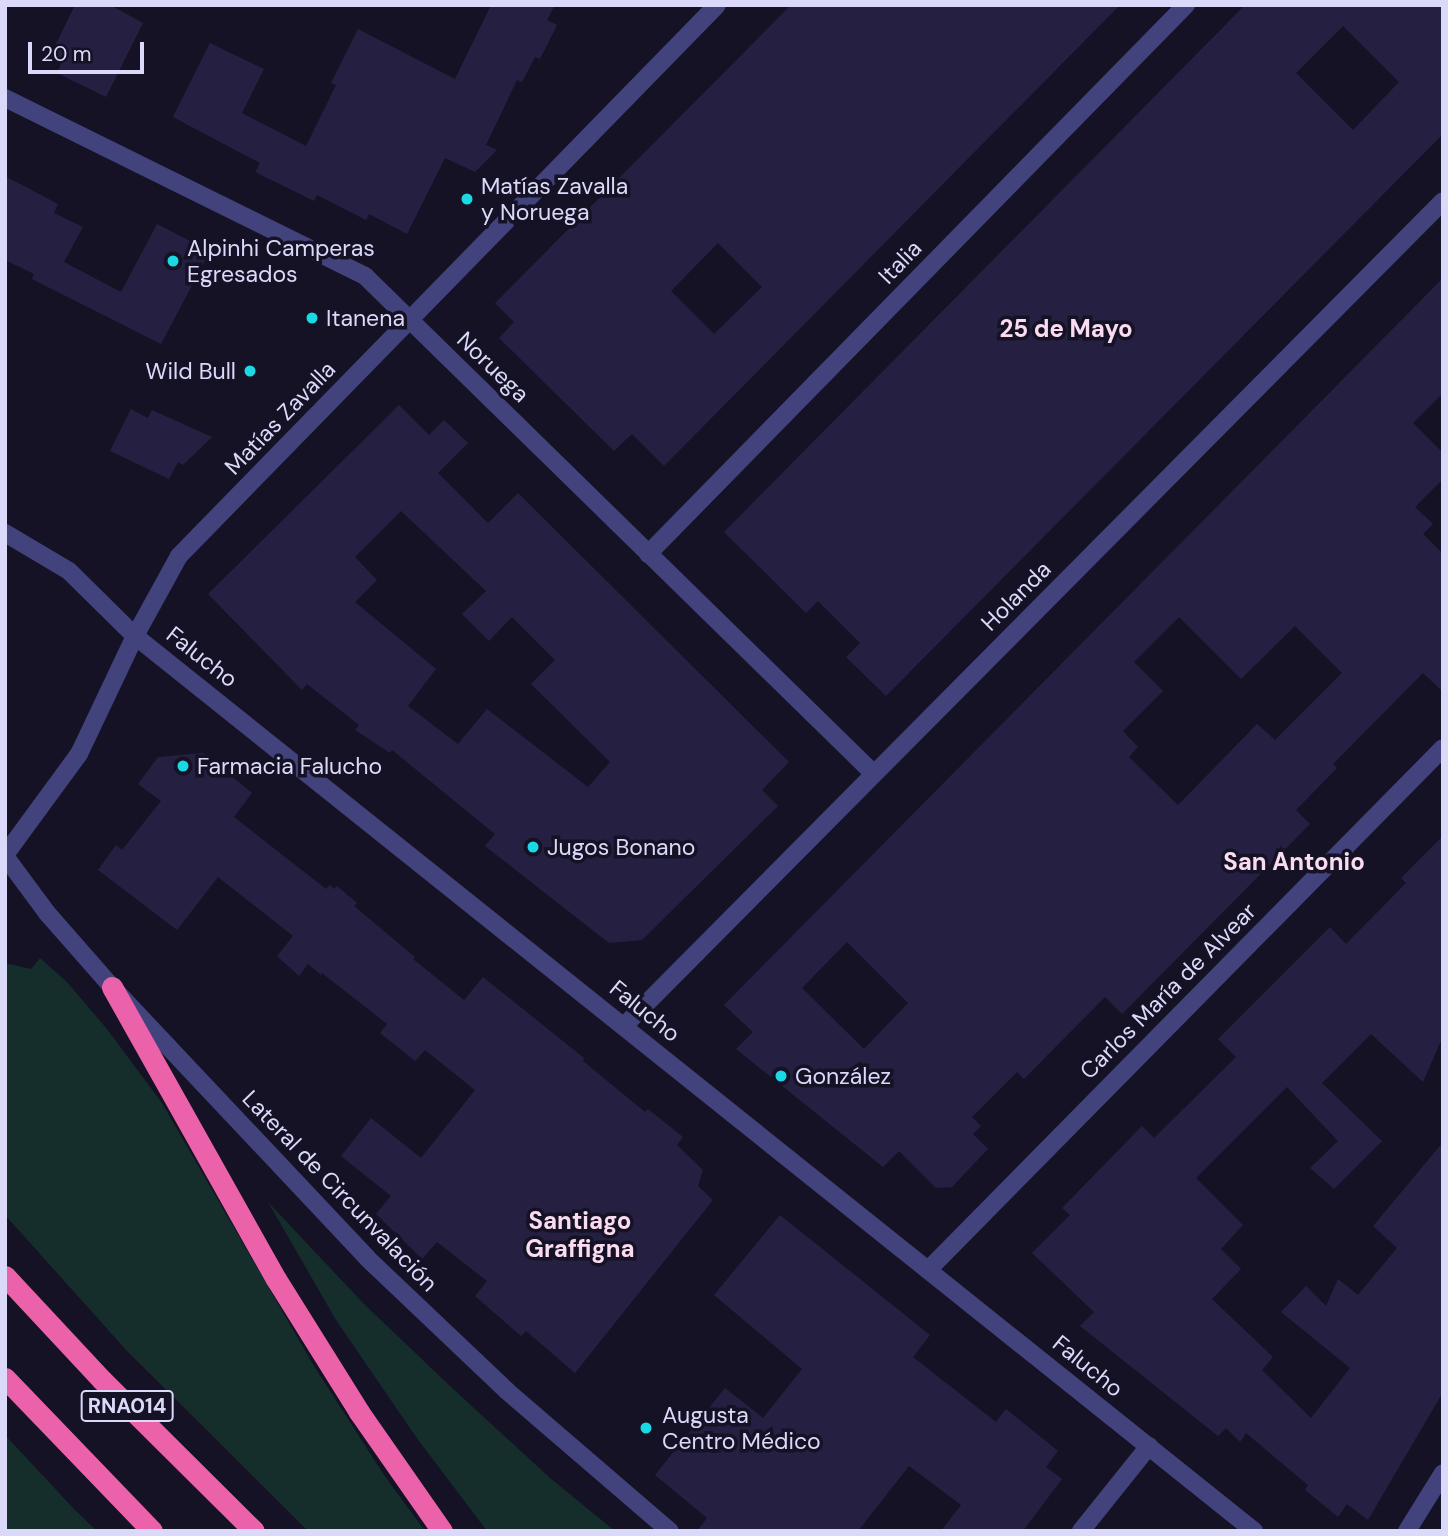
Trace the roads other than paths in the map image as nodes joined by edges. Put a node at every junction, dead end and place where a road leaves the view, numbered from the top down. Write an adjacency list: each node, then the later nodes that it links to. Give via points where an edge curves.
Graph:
1 (717, 5): 5 (street, Matías Zavalla)
2 (1186, 5): 7 (street, Italia)
3 (5, 98): 5 (street, Noruega, via 365,276)
4 (1443, 201): 10 (street, Holanda)
5 (410, 320): 7 (street, Noruega); 8 (street, Matías Zavalla, via 179,556)
6 (5, 533): 8 (street, Falucho, via 69,571)
7 (648, 554): 10 (street, Noruega)
8 (135, 636): 11 (street, Matías Zavalla, via 79,754); 13 (street, Falucho)
9 (1443, 748): 14 (street, Carlos María de Alvear)
10 (873, 773): 13 (street, Holanda)
11 (5, 856): 12 (street, Lateral de Circunvalación, via 47,913)
12 (112, 987): 21 (highway, via 276,1279 359,1412); 22 (street, Lateral de Circunvalación, via 411,1302)
13 (624, 1026): 14 (street, Falucho)
14 (928, 1270): 17 (street, Falucho)
15 (5, 1276): 20 (highway, RNA014, via 111,1390)
16 (5, 1378): 19 (highway, RNA014)
17 (1149, 1446): 23 (street); 24 (street, Falucho)
18 (1443, 1473): 25 (street)
19 (152, 1531)
20 (254, 1531)
21 (442, 1531)
22 (670, 1531)
23 (1081, 1531)
24 (1254, 1531)
25 (1407, 1531)

